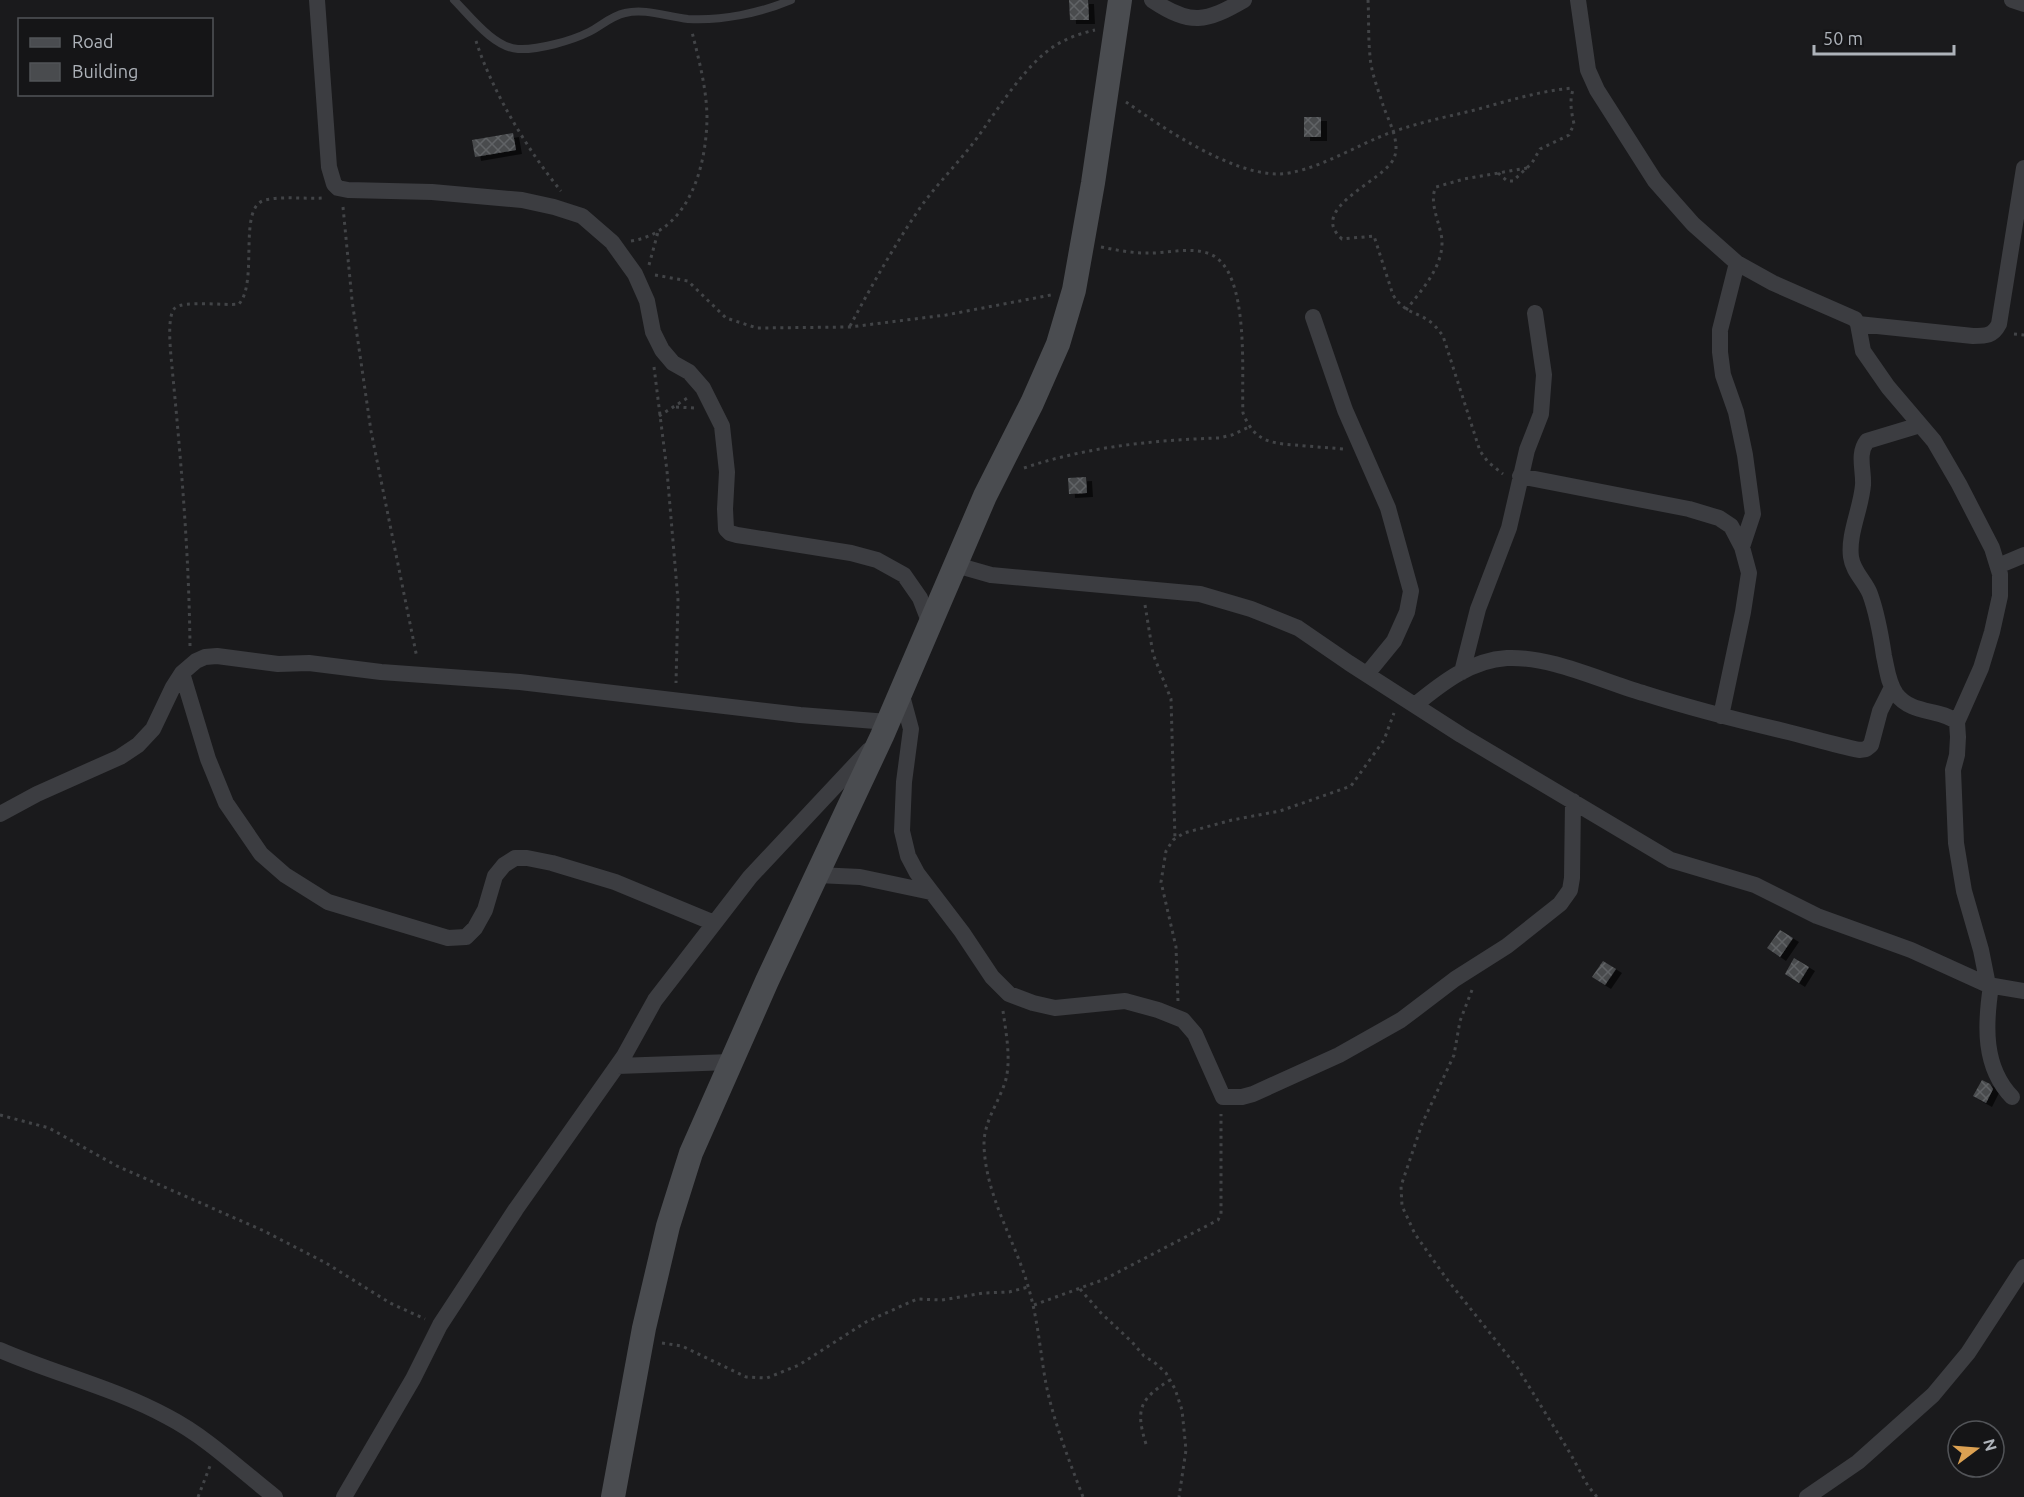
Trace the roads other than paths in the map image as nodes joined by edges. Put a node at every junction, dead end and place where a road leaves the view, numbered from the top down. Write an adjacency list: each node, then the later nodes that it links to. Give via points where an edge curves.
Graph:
1 (317, 0): 22 (street, via 331,179 338,188 522,200 582,216 612,242 635,274 662,350 703,388 722,426 727,472 726,525 730,533 877,560 904,575 920,598)
2 (454, 0): 3 (lane, via 503,46 518,49 570,40 624,13 640,10 688,19 719,18)
3 (791, 0)
4 (1152, 0): 5 (street, via 1165,9 1199,19 1216,16)
5 (1244, 0)
6 (1578, 0): 12 (street, via 1588,70 1597,90 1655,181 1693,224)
7 (2012, 0): 8 (street)
8 (2024, 4)
9 (1117, 9): 20 (main road, via 1108,89 1074,290 1058,344)
10 (2024, 168): 11 (street)
11 (2017, 257): 15 (street, via 1999,324 1992,334)
12 (1737, 263): 15 (street, via 1848,315); 18 (street, via 1720,330 1720,352 1745,455 1753,514)
13 (1535, 313): 17 (street, via 1544,375 1541,414)
14 (1313, 317): 25 (street, via 1345,410 1388,508 1411,591 1394,641)
15 (1858, 324): 16 (street, via 1863,351)
16 (1920, 425): 21 (street, via 1959,484); 26 (street, via 1867,441 1861,453 1863,485 1851,556 1869,592)
17 (1519, 481): 18 (street, via 1689,509 1731,526); 24 (street, via 1509,528 1478,609)
18 (1742, 547): 29 (street, via 1749,573)
19 (2024, 555): 21 (street)
20 (956, 565): 22 (main road); 25 (street, via 992,575 1200,594 1298,628)
21 (1998, 566): 30 (street, via 2000,596 1992,632)
22 (930, 624): 27 (main road)
23 (186, 670): 31 (street, via 196,661 217,656 278,664 309,663 520,682 800,715); 33 (street, via 173,687 153,729 138,745); 36 (street, via 208,759 226,803 261,854 328,902 448,938 466,937 485,910 495,876 515,858 527,858 615,882)
24 (1462, 672): 28 (street); 29 (street, via 1474,665 1506,658 1532,660)
25 (1367, 674): 28 (street)
26 (1892, 687): 29 (street, via 1880,711 1871,745 1866,749); 30 (street, via 1903,702)
27 (901, 692): 31 (main road); 35 (street, via 911,729 902,831 908,856)
28 (1408, 700): 32 (street)
29 (1721, 716)
30 (1957, 722): 37 (street, via 1953,770 1956,843)
31 (885, 729): 34 (main road); 36 (street, via 750,877)
32 (1573, 801): 35 (street, via 1570,890 1560,904 1507,946 1375,1036 1242,1097 1223,1097 1195,1034 1183,1020 1125,1001 1055,1008 1010,994 992,978); 37 (street, via 1671,860 1755,885 1817,916 1911,950)
33 (0, 814)
34 (817, 875): 35 (street, via 860,877); 39 (main road)
35 (931, 892)
36 (714, 923): 40 (street, via 655,1000)
37 (1989, 986): 38 (street); 41 (street, via 1989,1056 2002,1087)
38 (2024, 991)
39 (731, 1062): 40 (street); 46 (main road, via 691,1153 668,1226 642,1339)
40 (617, 1066): 45 (street, via 440,1325)
41 (2012, 1097)
42 (2024, 1267): 47 (street, via 1968,1353 1933,1395 1858,1462)
43 (0, 1350): 44 (street, via 117,1393 166,1416 217,1448)
44 (275, 1497)
45 (344, 1497)
46 (613, 1497)
47 (1807, 1497)

